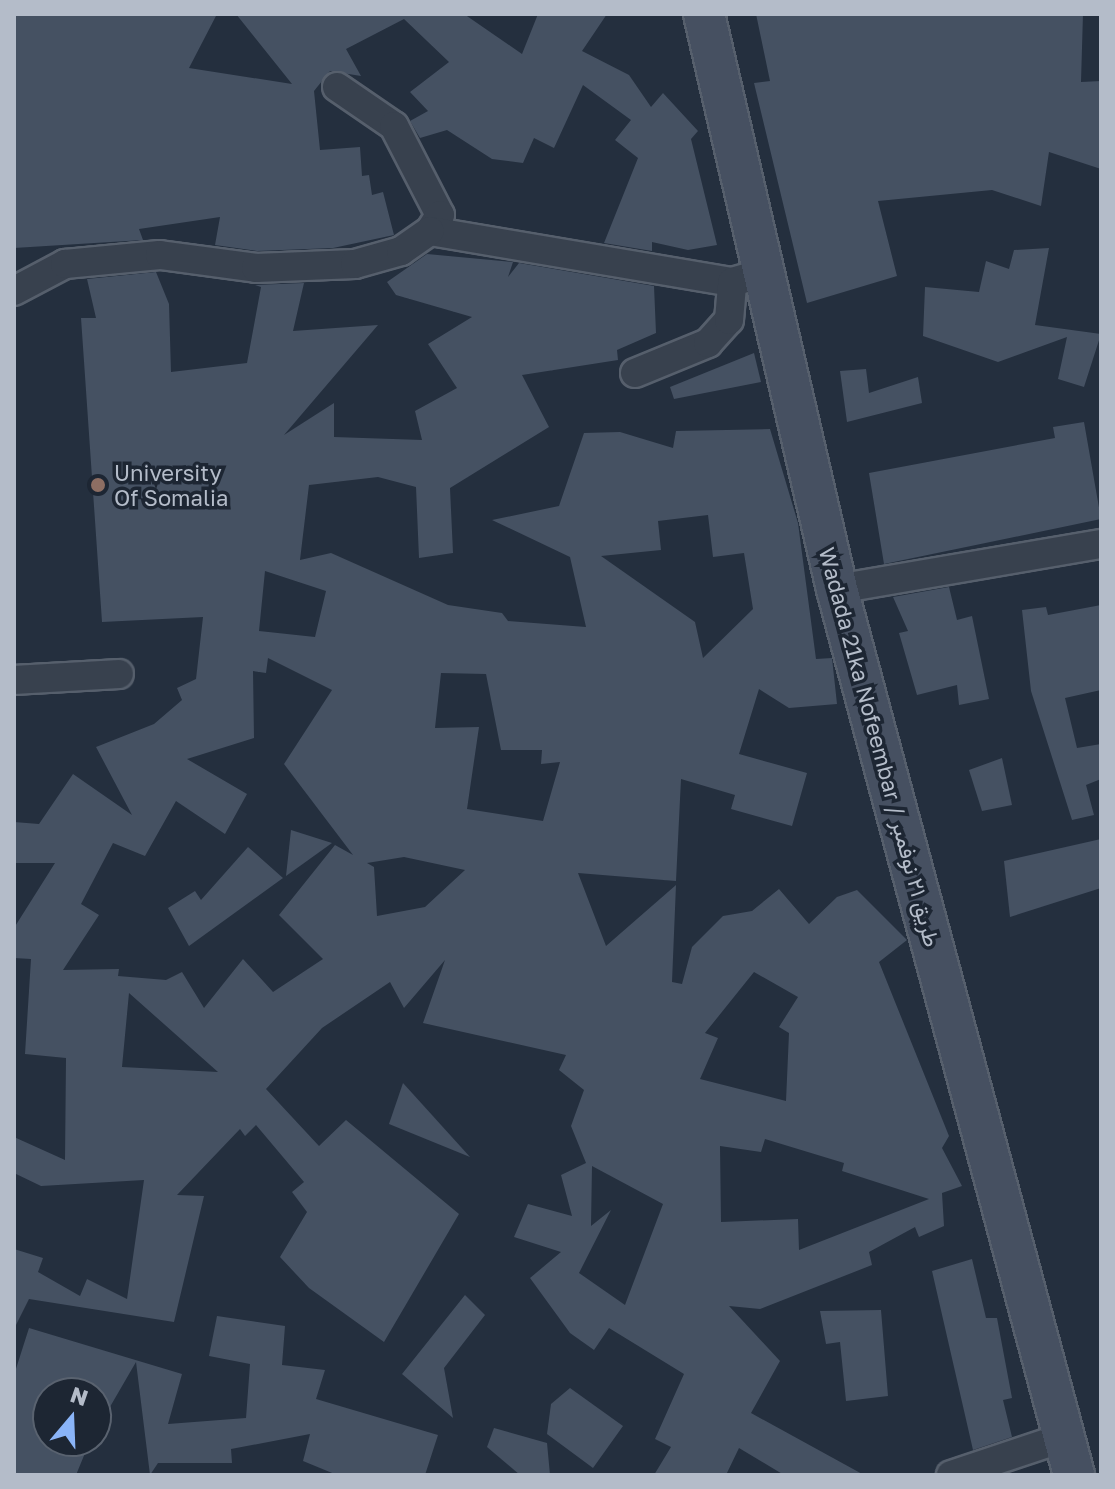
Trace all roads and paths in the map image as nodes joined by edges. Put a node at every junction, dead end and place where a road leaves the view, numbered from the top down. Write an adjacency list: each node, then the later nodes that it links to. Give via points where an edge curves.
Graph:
1 (704, 14): 4 (street, Wadada 21ka Nofeembar / طريق ٢١ نوفمبر)
2 (337, 87): 3 (street, via 394,126 440,215)
3 (430, 231): 4 (street); 5 (street, via 401,251 355,264 256,268 160,255 65,264)
4 (746, 278): 6 (street, via 729,320 708,343); 8 (street, Wadada 21ka Nofeembar / طريق ٢١ نوفمبر)
5 (14, 291)
6 (635, 373)
7 (1101, 544): 8 (street)
8 (837, 589): 11 (street, Wadada 21ka Nofeembar / طريق ٢١ نوفمبر)
9 (119, 674): 10 (street)
10 (14, 680)
11 (1062, 1438): 12 (street); 13 (street, Wadada 21ka Nofeembar / طريق ٢١ نوفمبر)
12 (951, 1475)
13 (1074, 1475)

